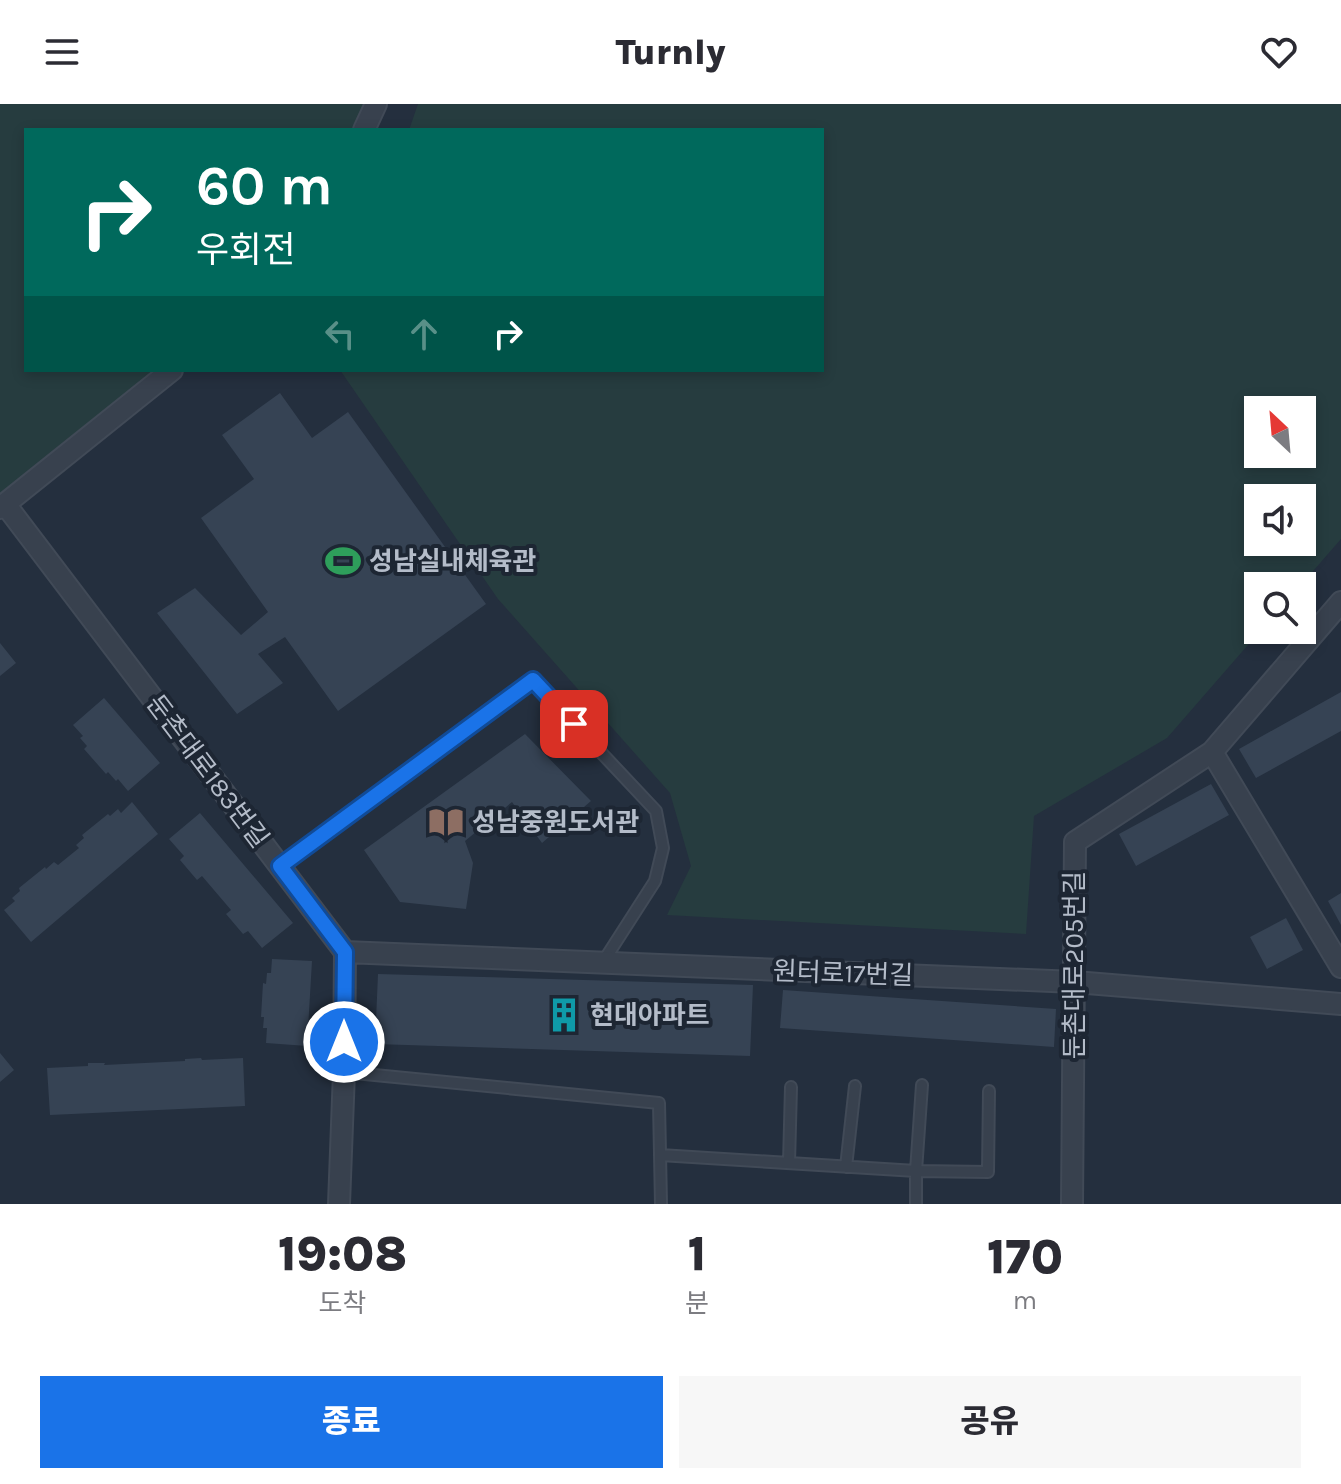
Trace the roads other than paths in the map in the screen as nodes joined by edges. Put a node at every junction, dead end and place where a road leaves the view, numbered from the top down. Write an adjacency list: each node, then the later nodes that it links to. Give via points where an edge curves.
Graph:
1 (376, 104): 2 (street)
2 (365, 128)
3 (170, 372): 4 (street)
4 (2, 506): 7 (street, 둔촌대로183번길)
5 (1340, 608): 6 (street)
6 (1212, 752): 10 (street); 11 (street, 둔촌대로205번길, via 1075,842)
7 (280, 866): 8 (street, 둔촌대로183번길); 9 (lane, via 533,680 656,811 663,848 655,881)
8 (345, 952): 9 (street, 원터로17번길); 13 (street)
9 (603, 962): 11 (street, 원터로17번길)
10 (1341, 967)
11 (1075, 982): 12 (street, 원터로17번길); 25 (street, 둔촌대로205번길)
12 (1341, 1004)
13 (344, 1072): 18 (lane, via 659,1103); 22 (street)
14 (922, 1085): 21 (lane)
15 (855, 1086): 20 (lane)
16 (791, 1087): 19 (lane)
17 (989, 1091): 21 (lane, via 988,1172)
18 (660, 1155): 19 (lane); 23 (lane)
19 (789, 1163): 20 (lane)
20 (846, 1167): 21 (lane)
21 (916, 1171): 24 (lane)
22 (339, 1204)
23 (661, 1204)
24 (916, 1204)
25 (1072, 1204)

